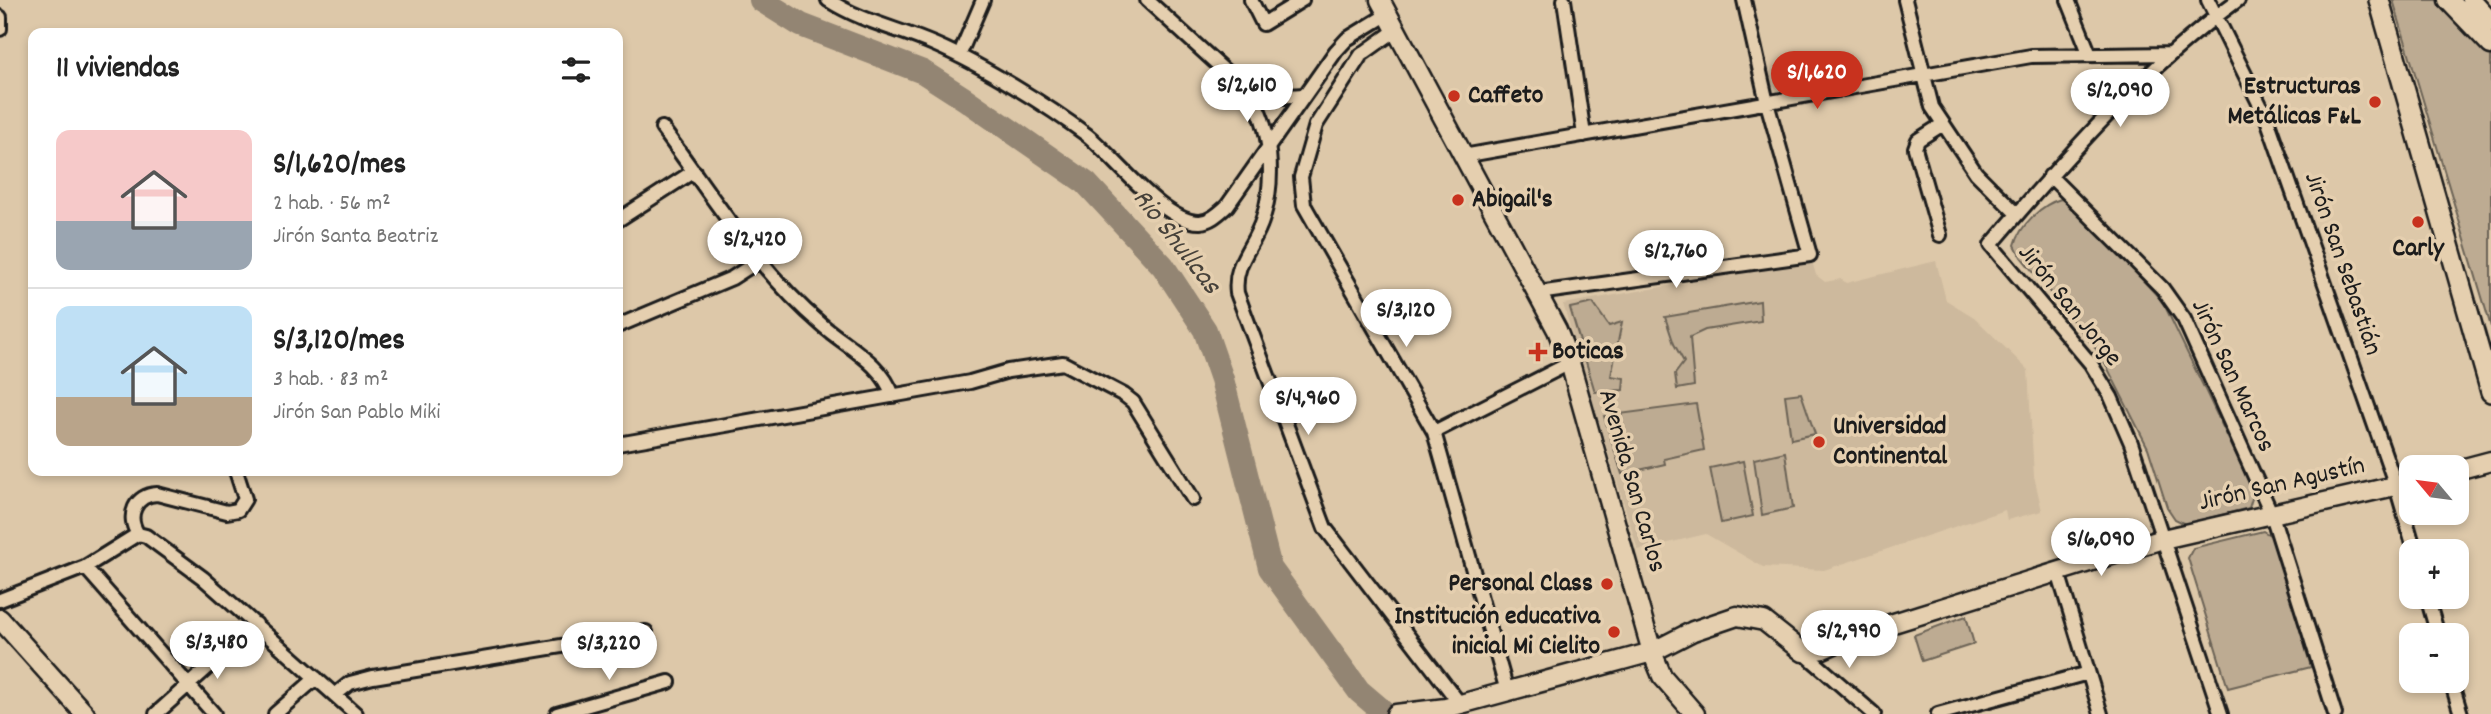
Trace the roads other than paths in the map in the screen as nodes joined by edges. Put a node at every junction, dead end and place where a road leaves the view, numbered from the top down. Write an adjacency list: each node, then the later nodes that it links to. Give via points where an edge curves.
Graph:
1 (829, 0): 23 (street, via 851,15)
2 (983, 0): 23 (street)
3 (1147, 0): 26 (street)
4 (1251, 0): 5 (street, via 1263,24)
5 (1302, 0)
6 (1563, 0): 31 (street)
7 (1744, 0): 28 (street)
8 (1905, 0): 25 (street)
9 (2068, 0): 24 (street)
10 (2208, 0): 16 (street, Jirón San Sebastián)
11 (2238, 0): 16 (street)
12 (2379, 0): 43 (main road)
13 (2448, 0): 21 (street)
14 (2471, 0): 18 (street)
15 (1384, 7): 20 (street, Avenida San Carlos); 27 (street, via 1347,39)
16 (2217, 15): 22 (street); 49 (street, Jirón San Sebastián, via 2267,119)
17 (0, 17): 19 (street)
18 (2491, 22)
19 (0, 29)
20 (1396, 30): 33 (street, Avenida San Carlos); 45 (street, via 1361,55 1315,125 1301,177 1304,205)
21 (2491, 45)
22 (2170, 54): 24 (street); 35 (street)
23 (959, 55): 32 (street, via 1087,136 1185,220 1201,222 1227,206)
24 (2090, 55): 25 (street, via 2031,55)
25 (1922, 76): 28 (street); 29 (street)
26 (1249, 93): 27 (street); 32 (street, via 1261,110)
27 (1303, 95): 32 (street)
28 (1767, 103): 31 (street); 40 (street, via 1810,255)
29 (1943, 124): 36 (street, via 1976,173); 38 (street, via 1915,148)
30 (662, 128): 34 (street)
31 (1584, 135): 33 (street)
32 (1267, 146): 71 (street, via 1263,219 1239,264 1237,293 1325,528)
33 (1463, 156): 40 (street, Avenida San Carlos)
34 (694, 171): 37 (street); 39 (street)
35 (2050, 176): 36 (street); 53 (street, Jirón San Marcos, via 2162,288 2184,319)
36 (2017, 214): 55 (street, Jirón San Jorge, via 1991,245 2091,363 2111,397)
37 (623, 217)
38 (1940, 235)
39 (761, 260): 41 (street, via 732,278); 44 (street, via 820,324 883,375)
40 (1538, 292): 42 (street, Avenida San Carlos)
41 (623, 324)
42 (1570, 363): 45 (street); 62 (street, Avenida San Carlos)
43 (2491, 392)
44 (893, 396): 46 (street); 52 (street, via 1063,363 1133,402)
45 (1434, 432): 68 (street)
46 (623, 443)
47 (2491, 461): 48 (street)
48 (2469, 467)
49 (2399, 471)
50 (238, 476): 54 (street, via 245,499 238,510 227,512 146,495 133,511)
51 (2399, 485): 53 (street, Jirón San Agustín)
52 (1192, 499)
53 (2272, 515): 55 (street, Jirón San Agustín); 84 (street, Jirón San Marcos)
54 (138, 534): 56 (street); 60 (street, via 203,578)
55 (2163, 539): 57 (street, Jirón San Agustín); 83 (street, Jirón San Jorge)
56 (85, 567): 58 (street); 67 (street)
57 (2058, 572): 63 (street, Jirón San Agustín); 64 (street)
58 (0, 600)
59 (0, 619): 72 (street)
60 (256, 624): 65 (street); 67 (street)
61 (646, 632): 70 (street, via 373,677 350,684)
62 (1652, 652): 63 (street, via 1737,616 1764,621); 68 (street); 79 (street, Avenida San Carlos, via 1662,676)
63 (1803, 652): 80 (street)
64 (2088, 673): 81 (street); 82 (street)
65 (316, 678): 70 (street); 75 (street)
66 (669, 682): 77 (street)
67 (188, 684): 73 (street); 74 (street)
68 (1507, 691): 71 (street)
69 (2455, 693): 85 (street)
70 (335, 695): 76 (street)
71 (1453, 706): 78 (street)
72 (85, 714)
73 (156, 714)
74 (214, 714)
75 (275, 714)
76 (356, 714)
77 (557, 714)
78 (1396, 714)
79 (1695, 714)
80 (1874, 714)
81 (1938, 714)
82 (2101, 714)
83 (2221, 714)
84 (2335, 714)
85 (2461, 714)

